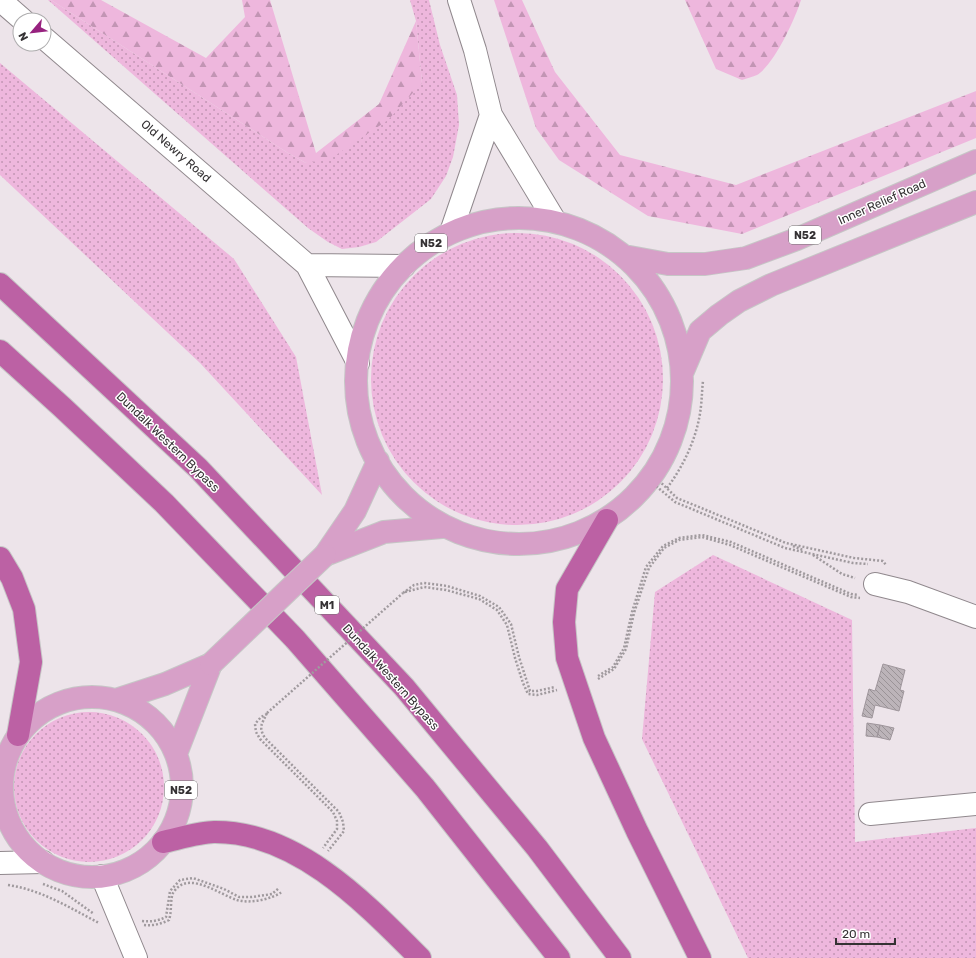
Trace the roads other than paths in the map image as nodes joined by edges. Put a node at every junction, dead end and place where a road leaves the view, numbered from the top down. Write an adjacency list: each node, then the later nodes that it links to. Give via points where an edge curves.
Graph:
1 (0, 0): 3 (main road)
2 (459, 0): 5 (main road)
3 (14, 12)
4 (52, 45): 11 (main road, Old Newry Road)
5 (491, 114): 8 (main road); 9 (main road)
6 (976, 161): 10 (main road, Inner Relief Road / N52, via 797,239 746,258 705,264 668,264)
7 (976, 202): 16 (main road, N52, via 771,285 739,301 700,331)
8 (555, 221): 9 (main road, N52, via 508,217); 10 (main road, N52, via 596,237)
9 (451, 232): 12 (main road, N52, via 424,247)
10 (624, 256): 16 (main road, N52, via 659,297)
11 (307, 265): 12 (main road); 15 (main road, Old Newry Road)
12 (404, 266): 15 (main road, N52, via 389,280 370,312 359,342)
13 (0, 284): 38 (highway, Dundalk Western Bypass / M1, via 198,468 404,687 537,848)
14 (0, 351): 37 (highway, via 164,503 295,640 425,788)
15 (358, 363): 17 (main road, N52, via 355,391 366,441)
16 (693, 374): 18 (main road, N52, via 656,481)
17 (378, 461): 19 (main road, N52, via 397,492); 20 (main road, N52, via 355,511)
18 (607, 520): 19 (main road, N52, via 557,541 520,546 486,542); 39 (highway, via 567,589 564,622 567,658 594,738)
19 (442, 527): 20 (main road, N52, via 384,532)
20 (325, 555): 24 (main road, N52, bridge)
21 (0, 558): 26 (highway, via 12,578 24,610 31,662)
22 (881, 575): 23 (main road, via 908,592)
23 (976, 617)
24 (211, 664): 25 (main road, N52, via 165,684); 27 (main road, N52)
25 (116, 700): 26 (main road, N52, via 97,696 62,701 31,720); 27 (main road, N52, via 134,706 156,723)
26 (18, 735): 28 (main road, N52, via 6,759)
27 (176, 754): 31 (main road, N52, via 182,777 181,801 177,817)
28 (1, 801): 33 (main road, N52, via 15,833)
29 (976, 804): 30 (main road)
30 (870, 814)
31 (163, 842): 34 (main road, N52, via 148,858 127,870); 36 (highway, via 213,832 250,835 286,848 335,878)
32 (0, 863): 33 (main road)
33 (40, 872): 34 (main road, N52, via 54,869 86,877)
34 (102, 876): 35 (main road, via 115,923)
35 (136, 958)
36 (420, 958)
37 (559, 958)
38 (620, 958)
39 (700, 958)

